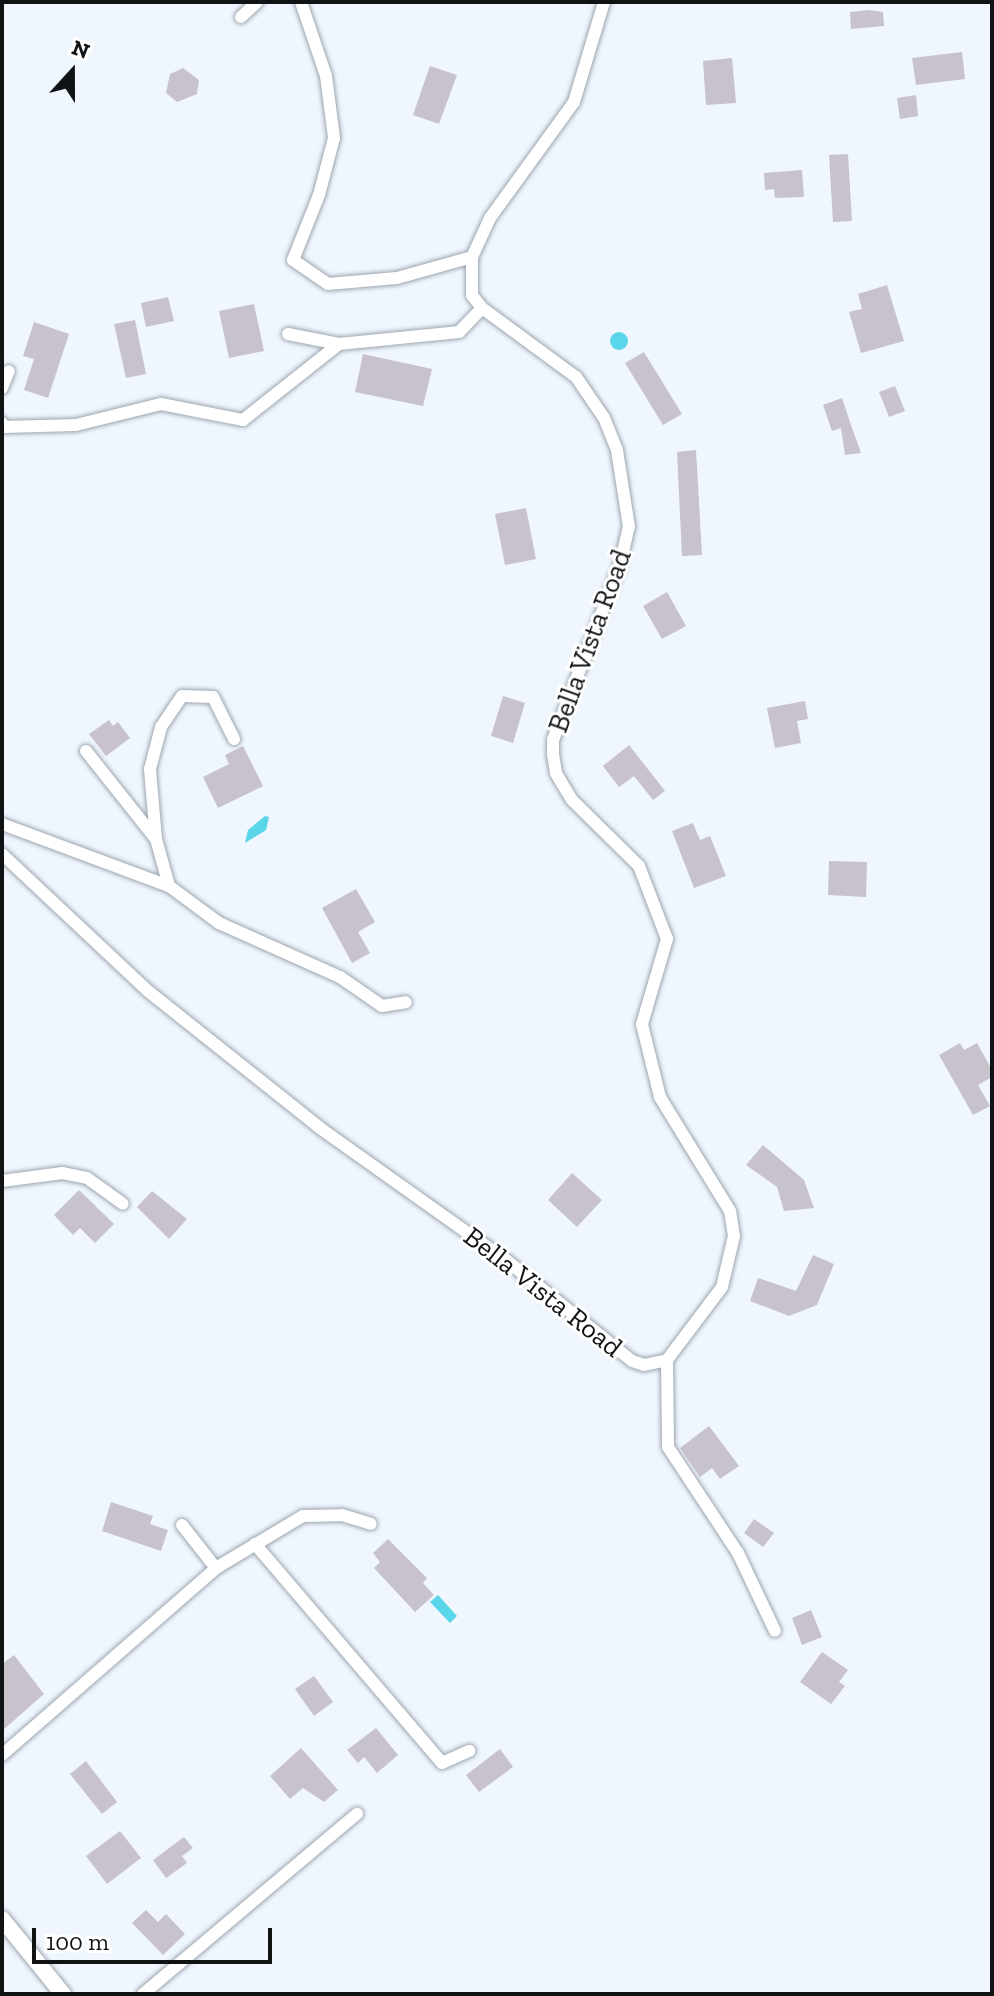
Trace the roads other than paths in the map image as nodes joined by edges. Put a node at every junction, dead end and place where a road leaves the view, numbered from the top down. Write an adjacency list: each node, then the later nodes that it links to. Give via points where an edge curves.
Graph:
1 (257, 2): 4 (street)
2 (301, 2): 5 (street, via 326,76 334,138 293,260 328,284 397,278)
3 (604, 2): 5 (street, via 589,68 574,102 490,218)
4 (241, 17)
5 (472, 257): 6 (street, via 472,295)
6 (482, 308): 8 (street, via 459,332); 21 (street, Bella Vista Road, via 553,358 590,394 617,450 628,500 629,527 620,565 553,740 553,755 561,785 639,866 655,903 667,939 642,1024 652,1077 673,1124 730,1211 734,1236 729,1271)
7 (288, 334): 8 (street)
8 (339, 344): 11 (street, via 243,420 161,404 76,425)
9 (9, 371): 10 (street)
10 (2, 388)
11 (2, 423)
12 (234, 739): 15 (street, via 213,697 182,696 161,727 150,769)
13 (86, 751): 15 (street)
14 (2, 824): 17 (street)
15 (156, 839): 17 (street)
16 (2, 854): 21 (street, Bella Vista Road, via 148,991 320,1128 506,1260 632,1361 644,1365)
17 (169, 886): 18 (street, via 219,923 340,977 382,1006)
18 (406, 1002)
19 (2, 1181): 20 (street, via 62,1173 87,1178)
20 (123, 1204)
21 (667, 1360): 26 (street, via 668,1447 738,1553)
22 (371, 1524): 24 (street, via 342,1515 303,1516)
23 (182, 1525): 25 (street)
24 (255, 1544): 25 (street); 27 (street, via 442,1763)
25 (216, 1568): 28 (street)
26 (775, 1631)
27 (469, 1751)
28 (2, 1755)
29 (357, 1814): 32 (street)
30 (2, 1919): 31 (street)
31 (63, 1994)
32 (143, 1994)

